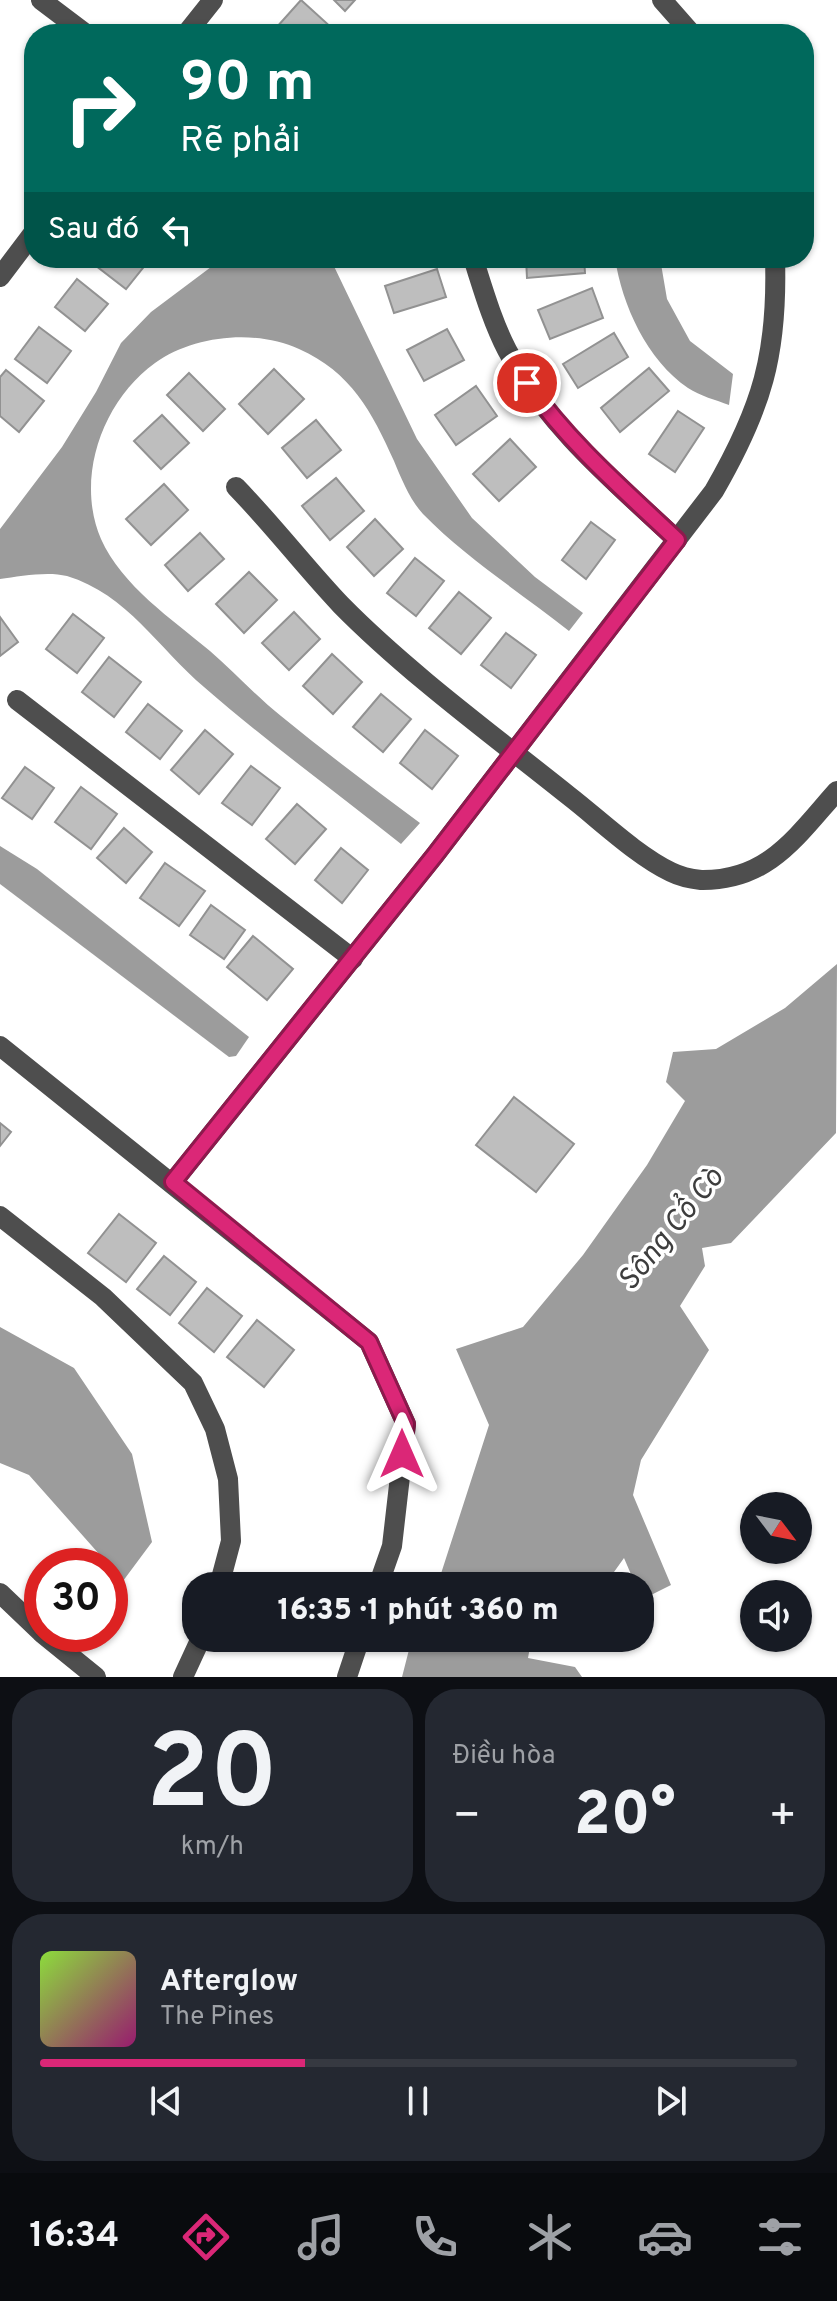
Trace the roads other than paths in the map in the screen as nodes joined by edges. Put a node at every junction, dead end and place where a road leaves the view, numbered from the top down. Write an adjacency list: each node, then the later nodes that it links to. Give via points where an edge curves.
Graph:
1 (41, 0): 4 (street)
2 (213, 0): 5 (street)
3 (662, 0): 6 (street)
4 (73, 24)
5 (194, 24)
6 (683, 24)
7 (24, 245): 10 (street)
8 (476, 268): 12 (street, via 506,348 550,416)
9 (775, 268): 12 (street, via 777,302 759,400 714,491)
10 (0, 277)
11 (236, 487): 14 (street, via 386,647)
12 (677, 540): 14 (street)
13 (17, 700): 16 (street)
14 (513, 751): 15 (street, via 645,855 672,873 697,880 731,878 764,865); 16 (street)
15 (837, 791)
16 (353, 959): 18 (street)
17 (0, 1046): 18 (street)
18 (173, 1182): 21 (street, via 369,1342 406,1424 392,1546)
19 (0, 1216): 20 (street, via 103,1297 193,1383 215,1429 228,1479 231,1541)
20 (223, 1572)
21 (383, 1572)
22 (0, 1593): 23 (street)
23 (24, 1615)
24 (66, 1652): 27 (street)
25 (195, 1652): 28 (street)
26 (355, 1652): 29 (street)
27 (96, 1677)
28 (183, 1677)
29 (347, 1677)

